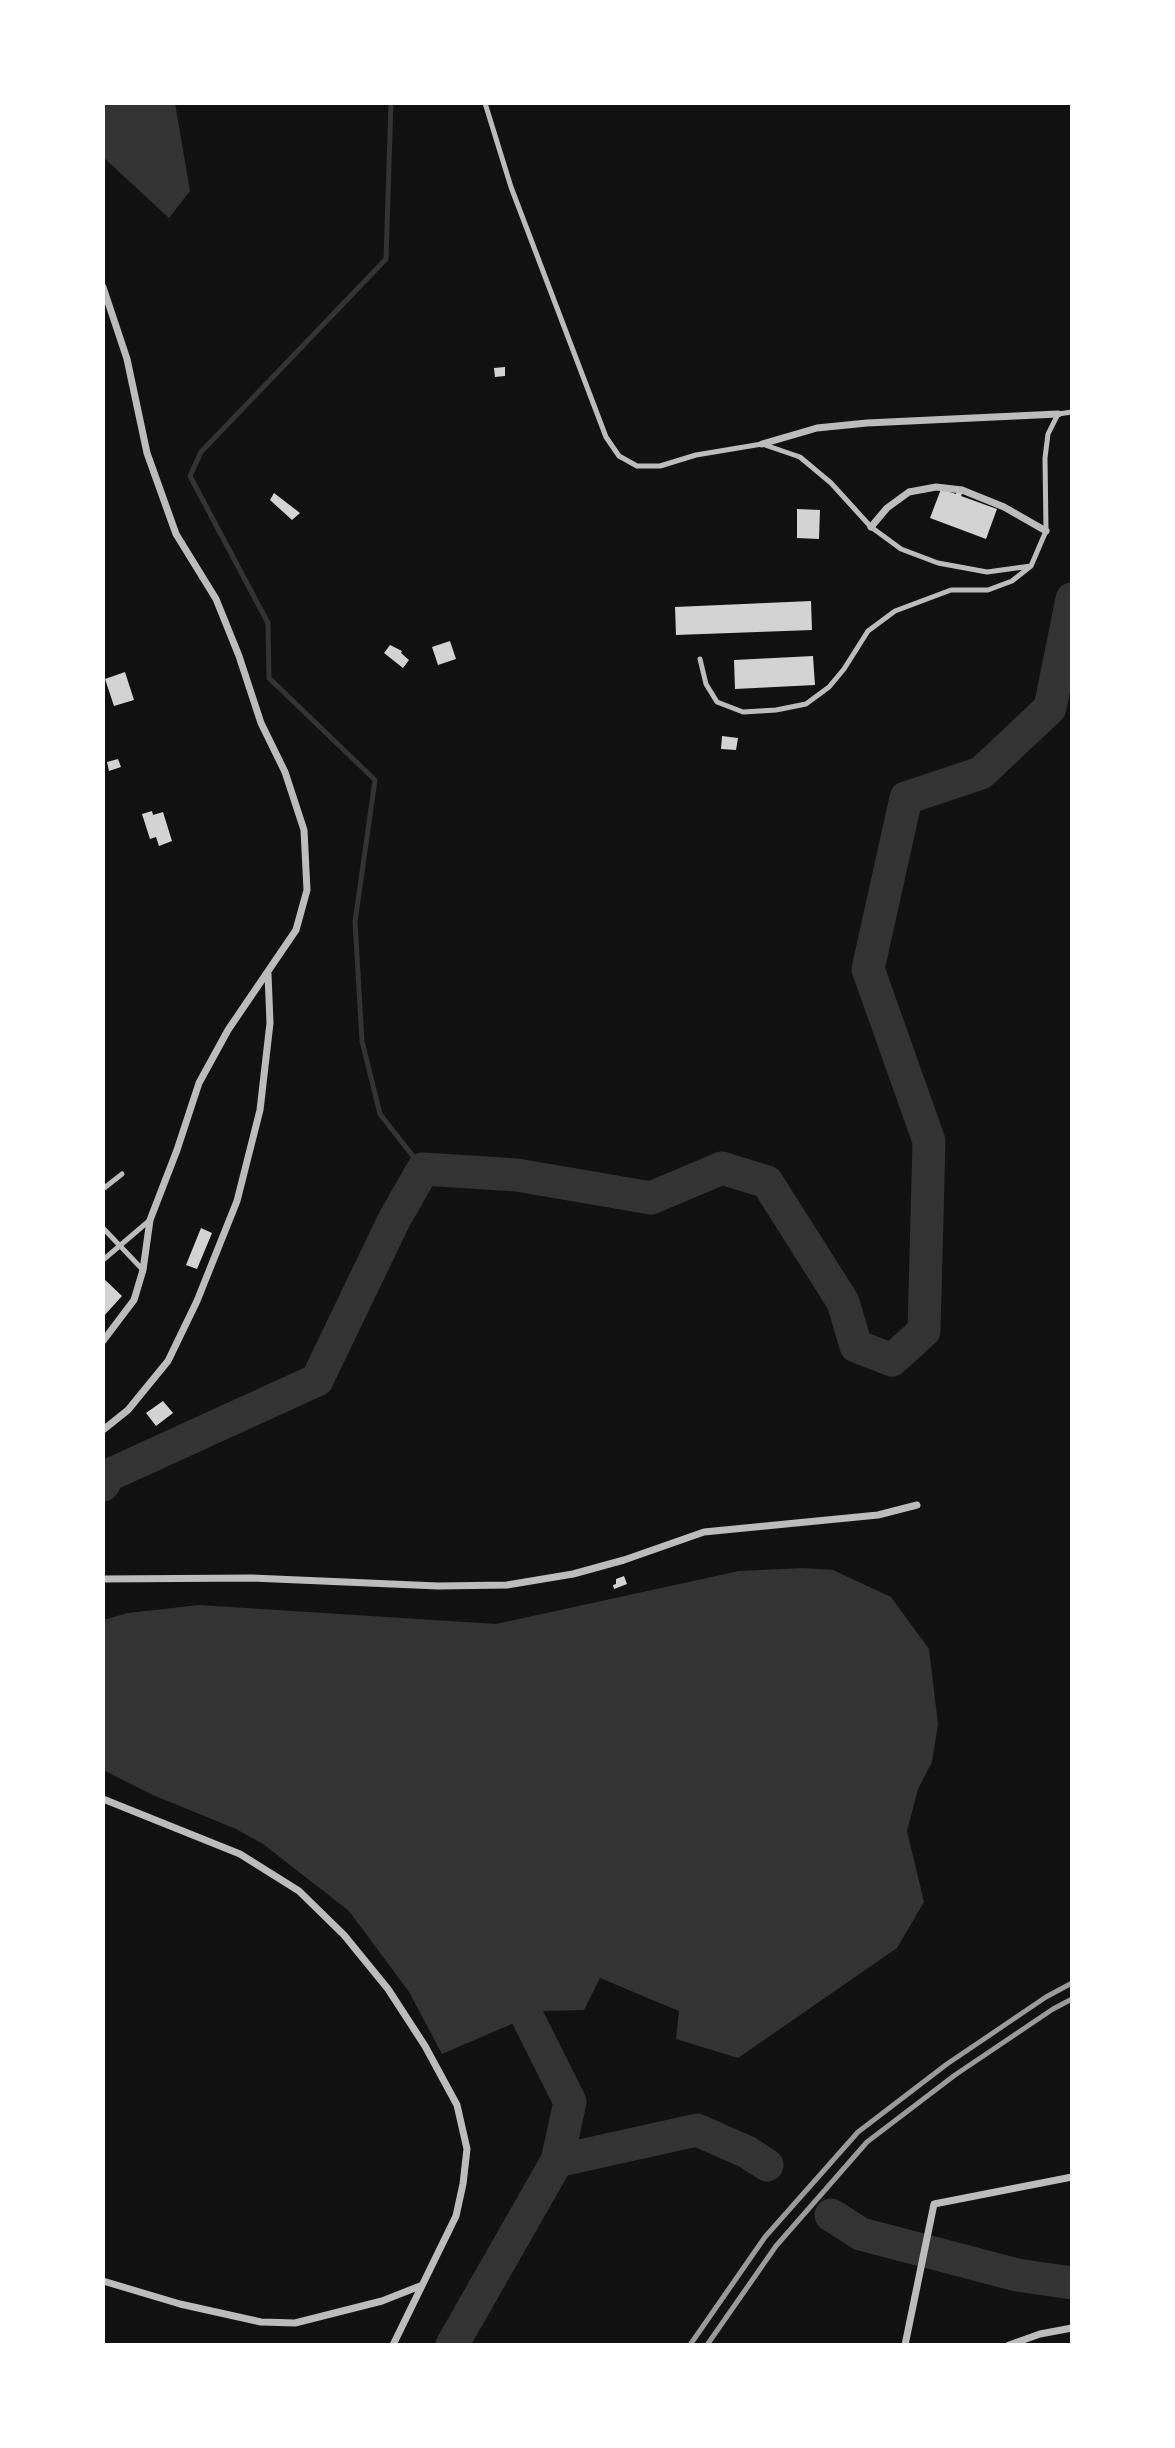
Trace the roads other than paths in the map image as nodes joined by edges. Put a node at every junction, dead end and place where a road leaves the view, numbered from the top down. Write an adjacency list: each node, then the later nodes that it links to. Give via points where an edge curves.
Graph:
1 (485, 103): 5 (lane, via 520,212 606,438 618,456 637,466 660,466)
2 (103, 287): 10 (street, via 127,359 147,453 176,534 216,599 261,723 285,772 303,830 307,890 296,930)
3 (1072, 412): 4 (lane)
4 (1058, 414): 5 (street, via 855,424 817,428); 7 (lane, via 1048,434 1045,458)
5 (762, 444): 6 (lane, via 800,457)
6 (871, 527): 7 (street, via 909,492 936,487 984,498); 8 (lane, via 901,549 938,564 987,572)
7 (1046, 531): 8 (lane)
8 (1031, 566): 9 (lane, via 1012,581 988,590 951,590 895,611 868,631 829,687 806,704 743,712 717,702 706,684)
9 (700, 659)
10 (268, 973): 13 (street, via 198,1083); 19 (street, via 270,1023 260,1110 237,1201 168,1361 128,1410)
11 (122, 1174): 12 (lane)
12 (103, 1189)
13 (149, 1220): 15 (lane); 17 (street)
14 (103, 1228): 15 (lane)
15 (119, 1245): 16 (lane); 17 (lane)
16 (103, 1260)
17 (143, 1270): 18 (street, via 134,1300)
18 (103, 1341)
19 (103, 1430)
20 (917, 1505): 21 (street, via 878,1515 704,1532 573,1574 507,1585)
21 (103, 1579)
22 (103, 1799): 25 (street, via 240,1854 299,1891 344,1935 388,1989 457,2105 467,2149 456,2216)
23 (1072, 2177): 28 (street, via 934,2204)
24 (103, 2281): 25 (street, via 261,2322 295,2323)
25 (421, 2286): 27 (street)
26 (1072, 2328): 29 (street)
27 (393, 2345)
28 (905, 2345)
29 (1009, 2345)

